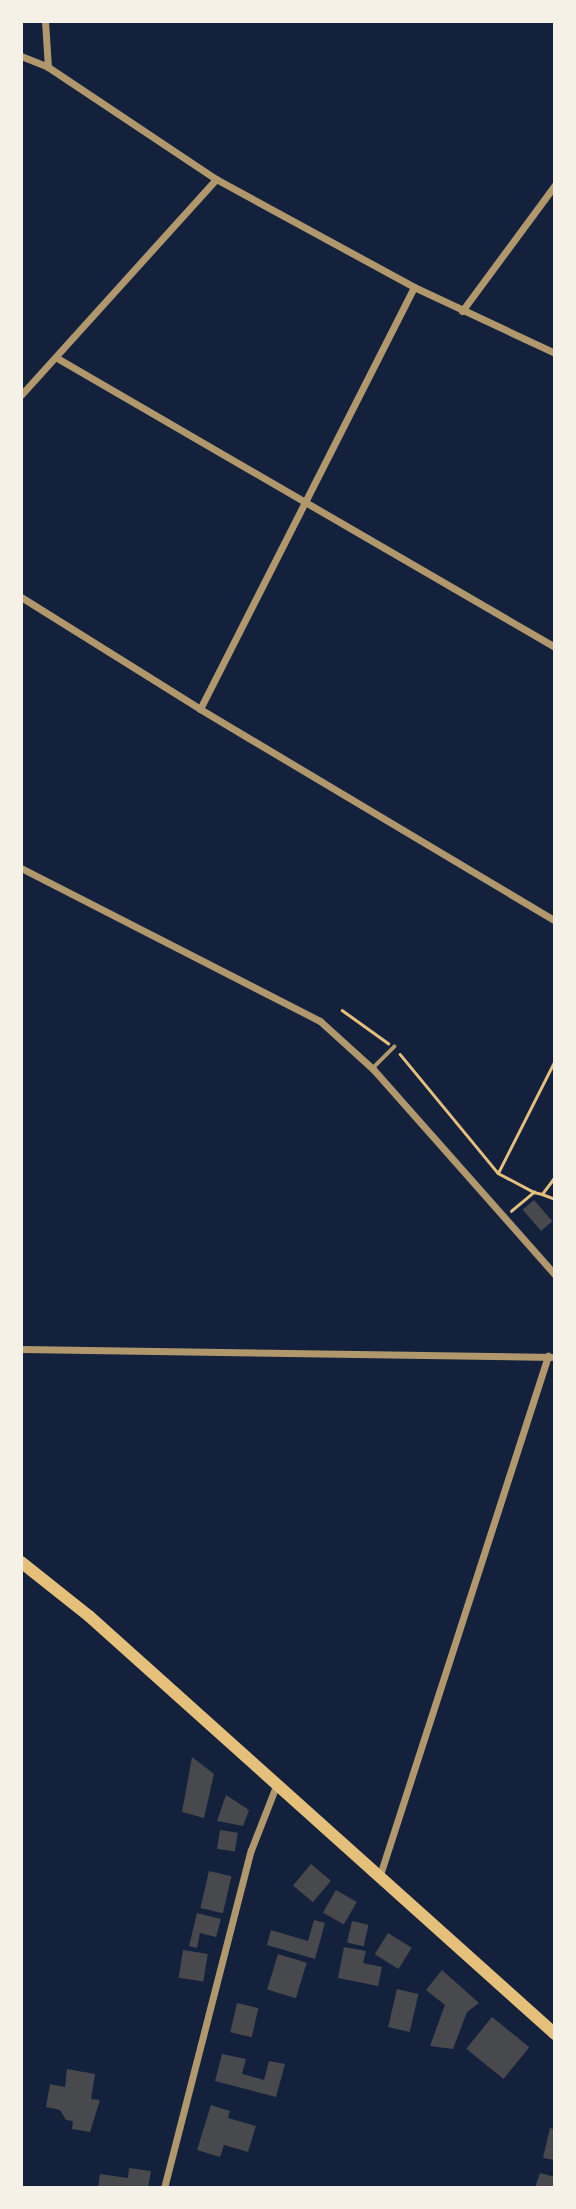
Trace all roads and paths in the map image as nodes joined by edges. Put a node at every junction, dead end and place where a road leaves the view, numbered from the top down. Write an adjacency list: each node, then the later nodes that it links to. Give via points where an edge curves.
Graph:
1 (45, 21): 3 (street)
2 (21, 56): 3 (street)
3 (48, 67): 4 (street)
4 (216, 179): 6 (street); 9 (street)
5 (555, 185): 7 (street)
6 (414, 287): 7 (street); 11 (street)
7 (462, 311): 8 (street)
8 (555, 353)
9 (57, 358): 10 (street); 11 (street)
10 (21, 395)
11 (306, 499): 13 (street); 14 (street)
12 (21, 597): 14 (street)
13 (555, 647)
14 (200, 709): 16 (street)
15 (21, 868): 20 (street, via 320,1021)
16 (555, 921)
17 (342, 1010): 18 (path)
18 (394, 1047): 20 (lane); 21 (path)
19 (555, 1060): 21 (path)
20 (373, 1069): 26 (street)
21 (498, 1173): 23 (path)
22 (555, 1177): 24 (path)
23 (534, 1192): 24 (path); 26 (path)
24 (542, 1194): 25 (path)
25 (555, 1199)
26 (505, 1215): 27 (street)
27 (555, 1275)
28 (21, 1349): 29 (street)
29 (551, 1356): 32 (street)
30 (21, 1562): 31 (main road, via 89,1616)
31 (276, 1786): 32 (main road); 34 (street, via 251,1850)
32 (379, 1878): 33 (main road)
33 (555, 2034)
34 (164, 2188)

